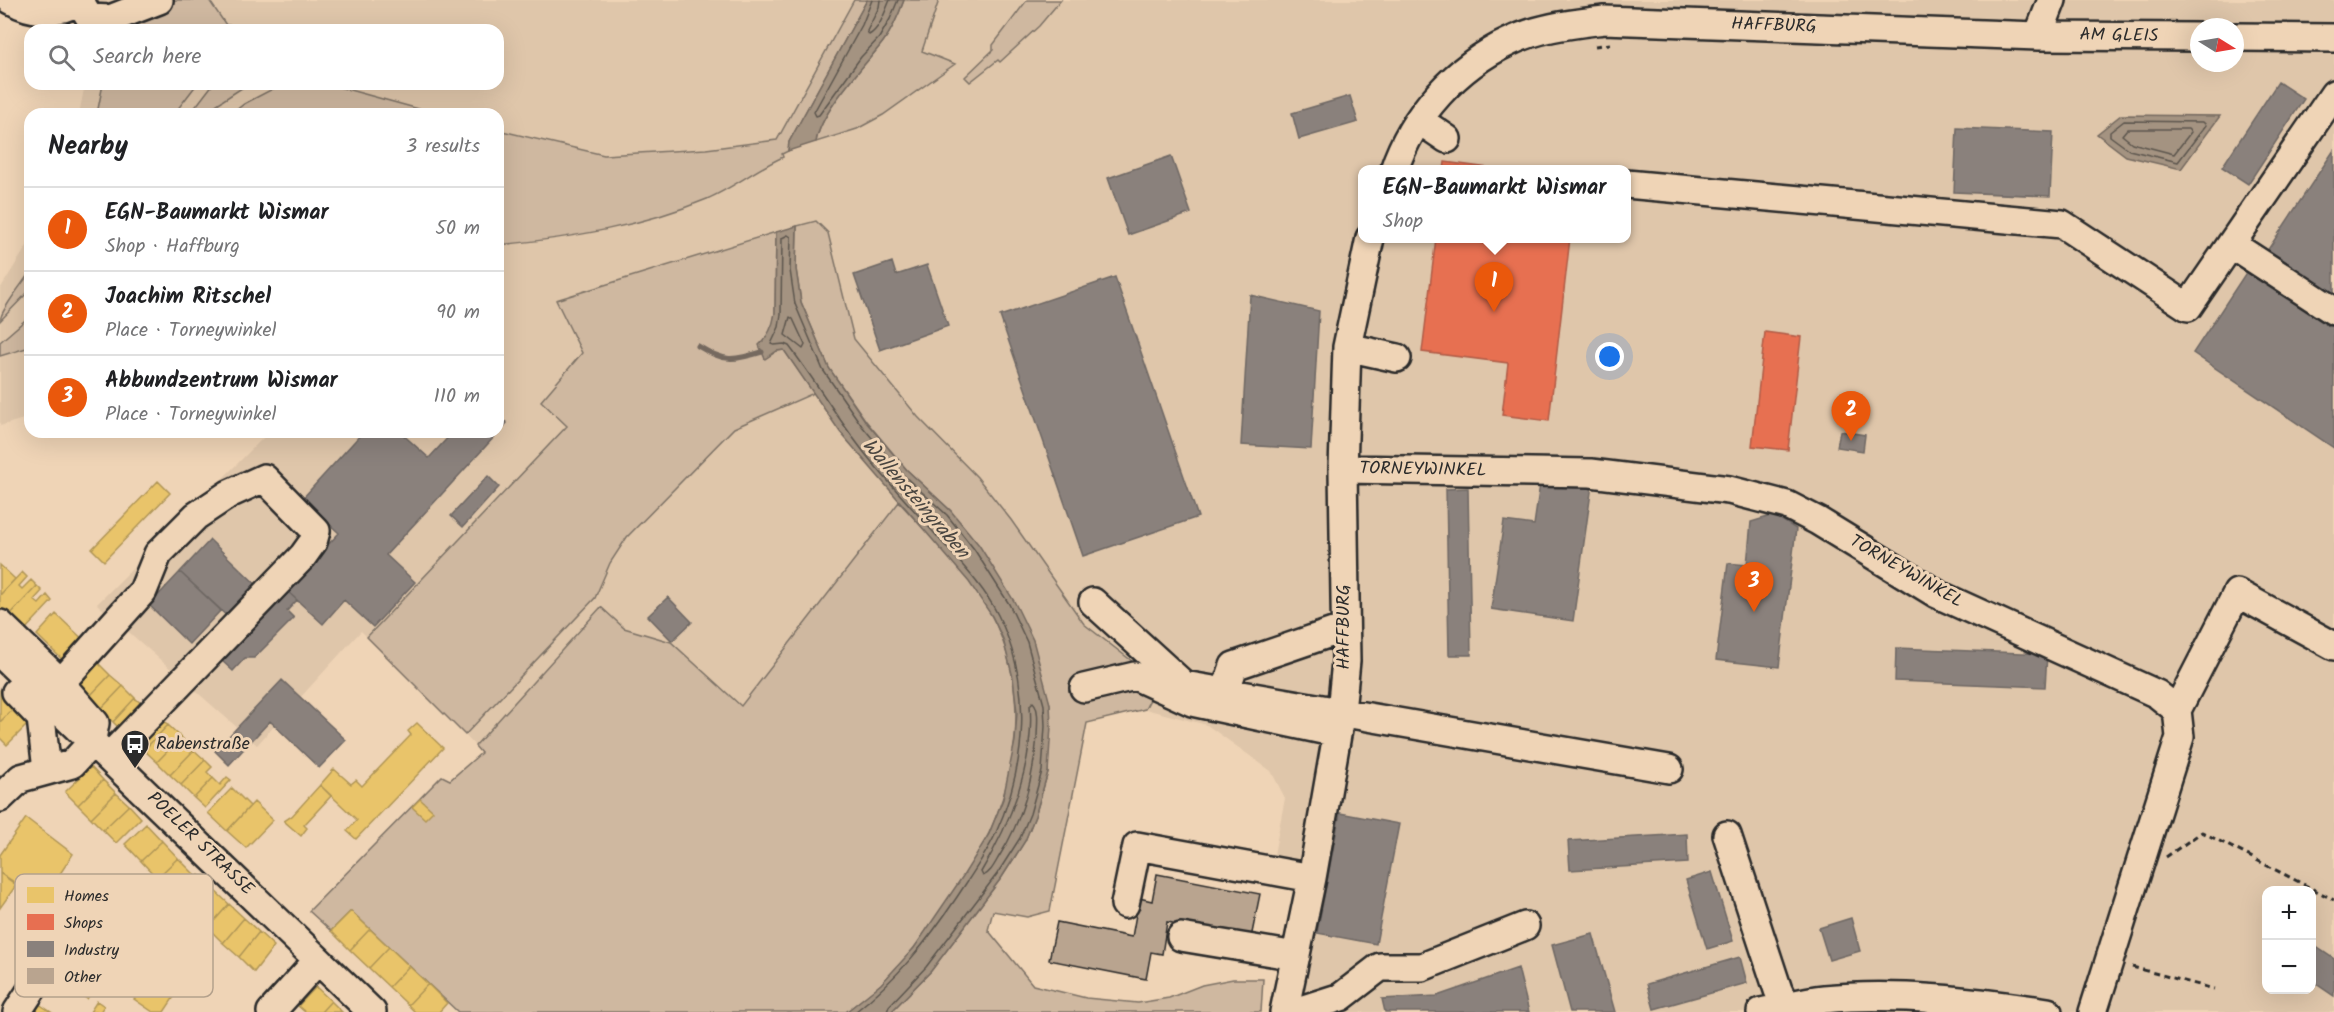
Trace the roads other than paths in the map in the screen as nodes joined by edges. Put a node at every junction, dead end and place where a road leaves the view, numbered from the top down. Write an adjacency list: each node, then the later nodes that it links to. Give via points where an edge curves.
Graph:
1 (11, 0): 2 (street, via 39,10 65,9)
2 (80, 0): 3 (street, via 90,18 110,19)
3 (159, 0)
4 (2052, 0): 5 (street)
5 (2038, 36): 6 (street, AM GLEIS); 10 (street, HAFFBURG, via 1604,20 1553,27 1509,41 1446,86)
6 (2190, 37)
7 (2244, 38): 8 (street)
8 (2334, 38)
9 (2334, 94): 15 (street)
10 (1419, 120): 11 (street); 12 (street, HAFFBURG)
11 (1447, 139)
12 (1395, 165)
13 (1631, 184): 15 (street, via 2062,224 2188,307)
14 (1369, 243): 17 (street, HAFFBURG)
15 (2231, 244): 16 (street)
16 (2334, 312)
17 (1347, 347): 18 (street); 19 (street, HAFFBURG)
18 (1397, 358)
19 (1343, 469): 22 (street, HAFFBURG); 29 (street, TORNEYWINKEL, via 1591,473 1729,490 1787,505 1937,594 2157,694)
20 (1093, 602): 28 (street, via 1184,685)
21 (0, 624): 27 (street)
22 (1345, 627): 28 (street, via 1234,666); 30 (street, HAFFBURG, via 1346,661)
23 (2334, 646): 29 (street, via 2237,593)
24 (0, 653): 27 (street)
25 (0, 677): 33 (street, via 41,718)
26 (1084, 688): 30 (street, via 1135,676 1192,702)
27 (54, 691): 31 (street, via 95,723); 31 (street, via 143,591 158,554 196,516 229,494 264,478 316,531 303,556)
28 (1225, 692): 30 (street)
29 (2177, 710): 51 (street, via 2180,737)
30 (1339, 723): 32 (street); 36 (street, HAFFBURG)
31 (101, 749): 33 (street, via 72,764); 41 (street, POELER STRASSE)
32 (1670, 769)
33 (47, 770): 34 (street, via 21,778)
34 (0, 798)
35 (1727, 835): 44 (street, via 1778,990)
36 (1312, 878): 37 (street, via 1137,846); 40 (street, HAFFBURG)
37 (1125, 904)
38 (1525, 926): 49 (street, via 1422,968 1380,967 1341,997)
39 (1181, 937): 40 (street)
40 (1296, 956): 48 (street, HAFFBURG)
41 (318, 960): 46 (street); 47 (street, POELER STRASSE)
42 (27, 997): 45 (street)
43 (1943, 1006): 44 (street, via 1890,996 1823,999); 50 (street, via 2000,1004)
44 (1769, 1010)
45 (17, 1012)
46 (272, 1012)
47 (372, 1012)
48 (1284, 1012)
49 (1294, 1012)
50 (2048, 1012)
51 (2093, 1012)

